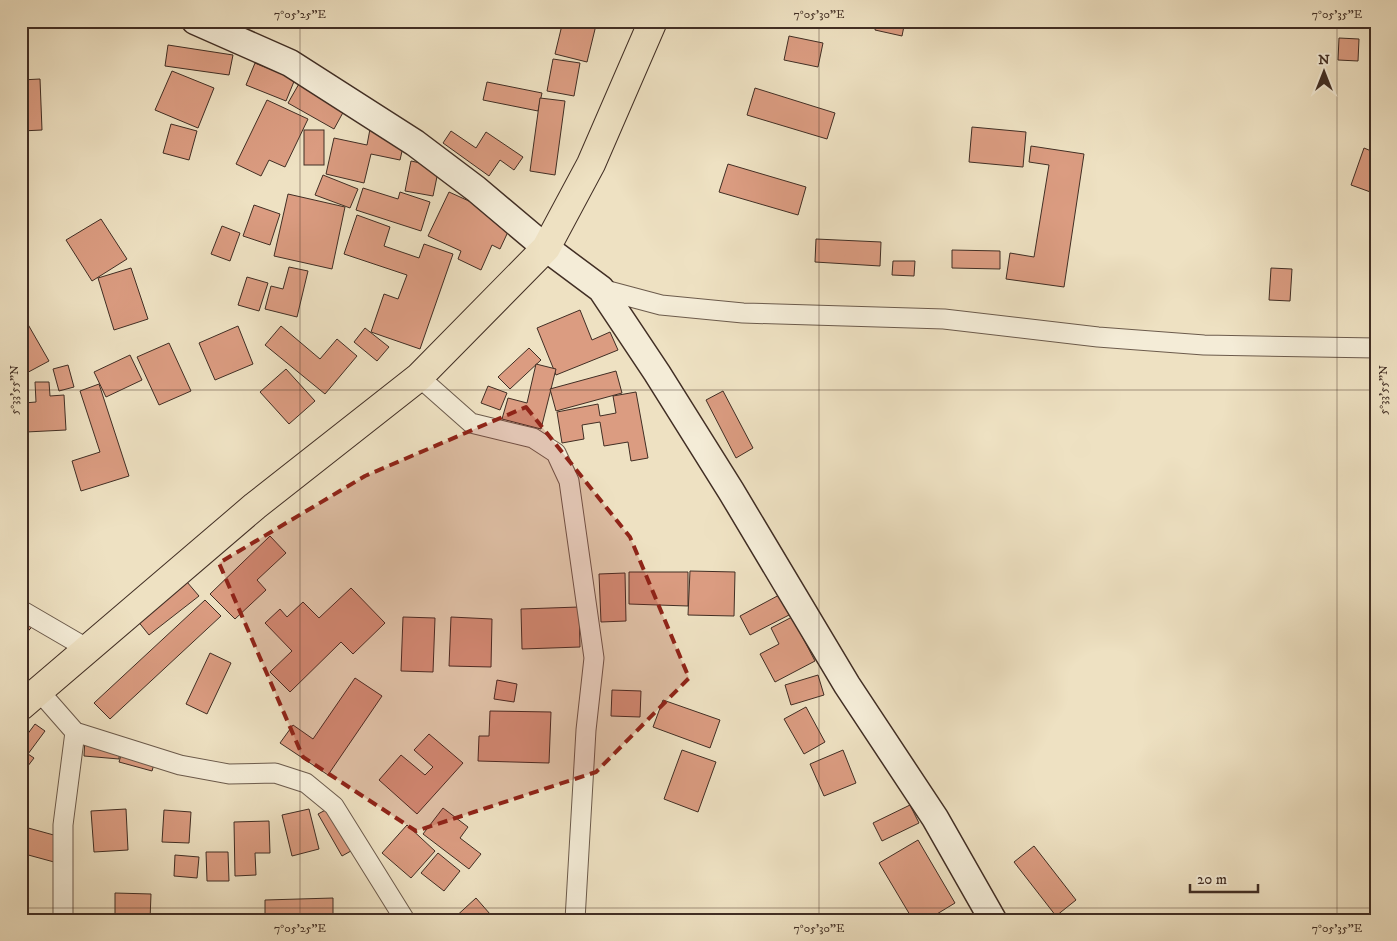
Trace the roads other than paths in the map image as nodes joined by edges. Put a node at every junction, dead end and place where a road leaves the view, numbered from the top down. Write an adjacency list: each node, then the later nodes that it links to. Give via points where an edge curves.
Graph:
1 (195, 21): 3 (street, via 290,63 416,143)
2 (654, 21): 3 (main road, via 591,164)
3 (546, 248): 4 (street); 6 (main road)
4 (601, 289): 5 (street, via 662,305 742,313 944,319 1204,346); 14 (street, via 731,491 847,685 935,818)
5 (1376, 348)
6 (419, 377): 8 (main road, via 255,506); 13 (street, via 471,423 533,438 556,453 569,482 594,658 586,730)
7 (21, 610): 8 (street)
8 (88, 649): 9 (main road)
9 (30, 698): 10 (street)
10 (75, 732): 11 (street, via 63,825); 12 (street, via 180,765 229,774 276,773 306,782 334,806)
11 (63, 920)
12 (405, 920)
13 (575, 920)
14 (993, 920)

